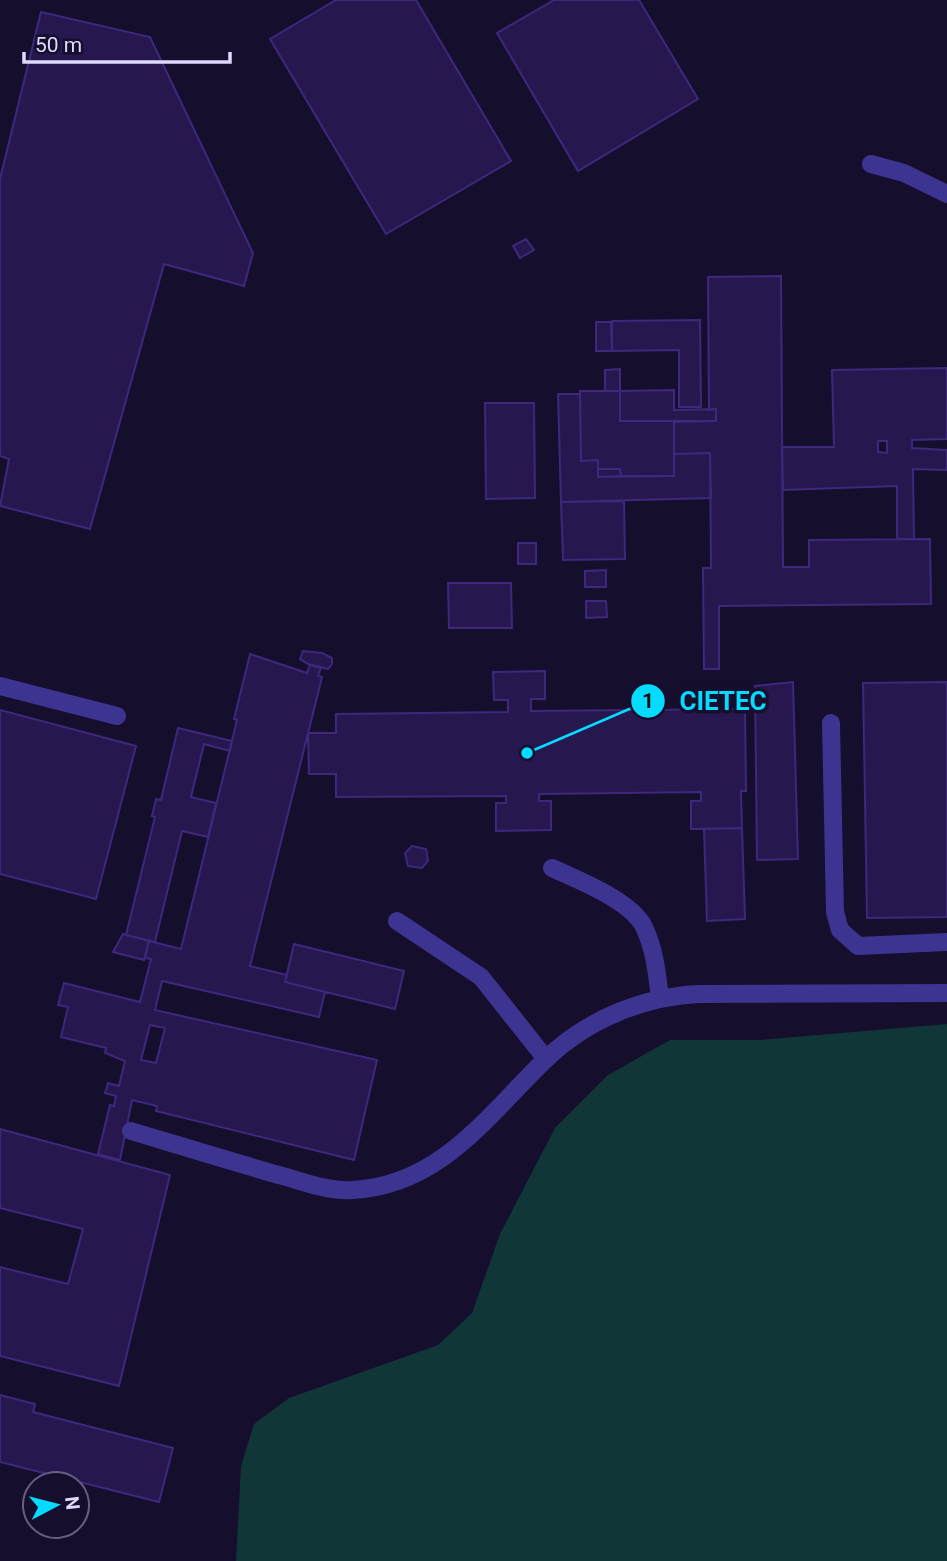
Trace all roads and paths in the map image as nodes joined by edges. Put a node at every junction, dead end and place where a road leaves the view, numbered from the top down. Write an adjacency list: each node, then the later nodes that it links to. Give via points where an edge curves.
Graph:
1 (871, 164): 2 (lane, via 904,173)
2 (947, 194)
3 (0, 686): 4 (lane)
4 (117, 716)
5 (831, 723): 8 (lane, via 835,912 840,930 858,946)
6 (552, 868): 10 (lane, via 613,898 643,925 656,962)
7 (397, 921): 11 (lane, via 481,977)
8 (947, 942)
9 (947, 993): 10 (lane)
10 (660, 998): 11 (lane, via 602,1020)
11 (546, 1059): 12 (lane, via 459,1147 413,1177 384,1186 349,1191 306,1182)
12 (131, 1131)

